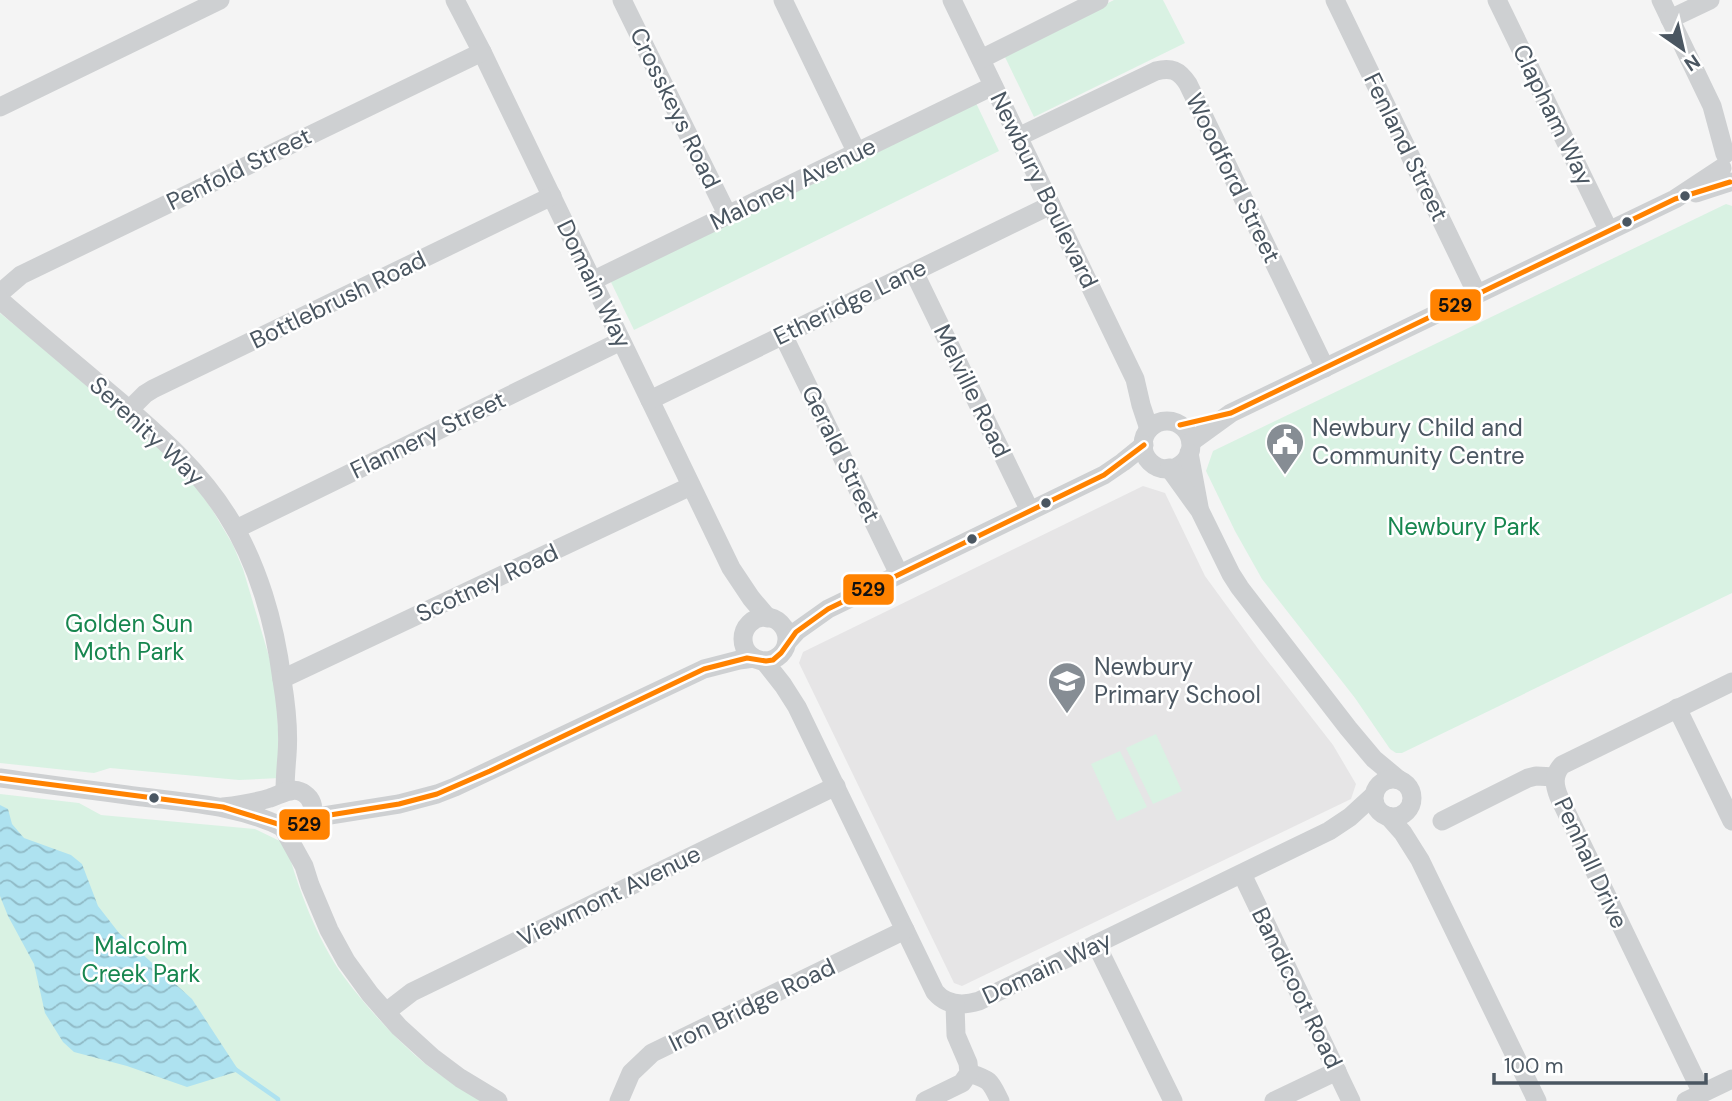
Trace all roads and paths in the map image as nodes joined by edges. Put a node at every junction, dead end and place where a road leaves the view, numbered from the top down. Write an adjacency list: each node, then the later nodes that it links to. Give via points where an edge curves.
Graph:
1 (220, 0): 16 (street)
2 (622, 0): 23 (street, Crosskeys Road)
3 (783, 0): 19 (street)
4 (952, 0): 13 (street, Newbury Boulevard)
5 (1099, 0): 13 (street)
6 (1335, 0): 28 (street, Fenland Street)
7 (1497, 0): 24 (street, Clapham Way)
8 (1661, 0): 11 (street)
9 (1710, 0): 11 (street)
10 (458, 1): 12 (street, Domain Way)
11 (1670, 19): 15 (street)
12 (482, 52): 21 (street, Domain Way); 27 (street, Penfold Street, via 20,275)
13 (981, 59): 14 (street, Newbury Boulevard)
14 (993, 86): 18 (street, Newbury Boulevard); 19 (street, Maloney Avenue)
15 (1712, 106): 17 (street); 20 (street)
16 (0, 107)
17 (1732, 130)
18 (1018, 138): 22 (street, Newbury Boulevard); 32 (street, Woodford Street, via 1156,71 1177,72 1188,84)
19 (857, 153): 23 (street, Maloney Avenue)
20 (1728, 167): 24 (street)
21 (552, 196): 26 (street, Domain Way); 35 (street, Bottlebrush Road, via 153,389)
22 (1051, 205): 25 (street, Etheridge Lane); 33 (street, Newbury Boulevard)
23 (728, 216): 26 (street, Maloney Avenue)
24 (1609, 231): 28 (street)
25 (914, 272): 30 (street, Etheridge Lane); 43 (street, Melville Road)
26 (592, 281): 31 (street, Domain Way)
27 (0, 293)
28 (1478, 294): 32 (street)
29 (0, 300): 35 (street, Serenity Way)
30 (783, 335): 34 (street, Etheridge Lane); 47 (street, Gerald Street)
31 (621, 341): 34 (street, Domain Way); 45 (street, Flannery Street)
32 (1325, 368): 36 (street)
33 (1135, 379): 37 (street, Newbury Boulevard); 38 (street, Newbury Boulevard)
34 (650, 400): 42 (street, Domain Way)
35 (129, 410): 45 (street, Serenity Way, via 183,459)
36 (1231, 413): 37 (street); 39 (street)
37 (1175, 423): 38 (street, via 1155,424); 39 (street, via 1185,429)
38 (1146, 437): 40 (street, via 1147,457); 41 (street, via 1124,462)
39 (1190, 448): 40 (street, via 1181,464); 44 (street)
40 (1160, 466): 41 (street); 44 (street)
41 (1104, 475): 43 (street)
42 (691, 486): 46 (street, Domain Way); 54 (street, Scotney Road)
43 (1030, 511): 47 (street)
44 (1200, 511): 58 (street, via 1231,575)
45 (236, 529): 54 (street, Serenity Way, via 268,612)
46 (732, 568): 49 (street, Domain Way); 50 (street, Domain Way)
47 (899, 574): 48 (street)
48 (828, 609): 49 (street); 51 (street, via 797,631)
49 (771, 619): 50 (street, via 755,620); 51 (street, via 783,626)
50 (745, 633): 52 (street, via 746,649); 53 (street)
51 (785, 647): 52 (street, via 771,660); 56 (street, Domain Way)
52 (759, 659): 53 (street); 56 (street, Domain Way)
53 (704, 669): 67 (street, via 455,787)
54 (282, 679): 63 (street, Serenity Way)
55 (1732, 682): 57 (street, Penhall Drive)
56 (797, 707): 62 (street, Domain Way)
57 (1677, 708): 59 (street, Penhall Drive, via 1570,760 1558,768); 71 (street)
58 (1348, 727): 61 (street); 64 (street)
59 (1555, 777): 70 (street, via 1528,778); 84 (street, Penhall Drive, via 1559,797)
60 (0, 778): 66 (street)
61 (1398, 779): 64 (street, via 1386,780); 65 (street, via 1410,789)
62 (836, 786): 77 (street, Domain Way); 80 (street, Viewmont Avenue, via 412,992)
63 (293, 794): 66 (street); 67 (street); 69 (street, via 312,807); 72 (street, via 275,801 273,813)
64 (1374, 794): 68 (street, via 1376,807); 73 (street, Domain Way)
65 (1411, 804): 68 (street, via 1404,814); 74 (street)
66 (223, 807): 72 (street)
67 (374, 808): 69 (street)
68 (1386, 816): 73 (street, Domain Way); 74 (street)
69 (309, 821): 72 (street, via 295,830); 75 (street)
70 (1442, 821)
71 (1732, 821)
72 (281, 826): 75 (street)
73 (1329, 831): 76 (street, Domain Way)
74 (1420, 860): 92 (street)
75 (304, 866): 80 (street, via 338,946)
76 (1241, 874): 78 (street, Domain Way); 81 (street, Bandicoot Road)
77 (905, 930): 79 (street, Domain Way, via 935,992); 86 (street, Iron Bridge Road, via 652,1053 631,1073)
78 (1096, 944): 79 (street, Domain Way, via 979,1001); 89 (street)
79 (955, 1004): 82 (street, via 956,1035)
80 (386, 1012): 85 (street, via 432,1057)
81 (1337, 1071): 90 (street); 91 (street, Bandicoot Road)
82 (969, 1073): 87 (street, via 962,1083); 88 (street, via 986,1078)
83 (1732, 1079): 84 (street)
84 (1694, 1097)
85 (498, 1101)
86 (619, 1101)
87 (925, 1101)
88 (1000, 1101)
89 (1173, 1101)
90 (1274, 1101)
91 (1351, 1101)
92 (1537, 1101)

